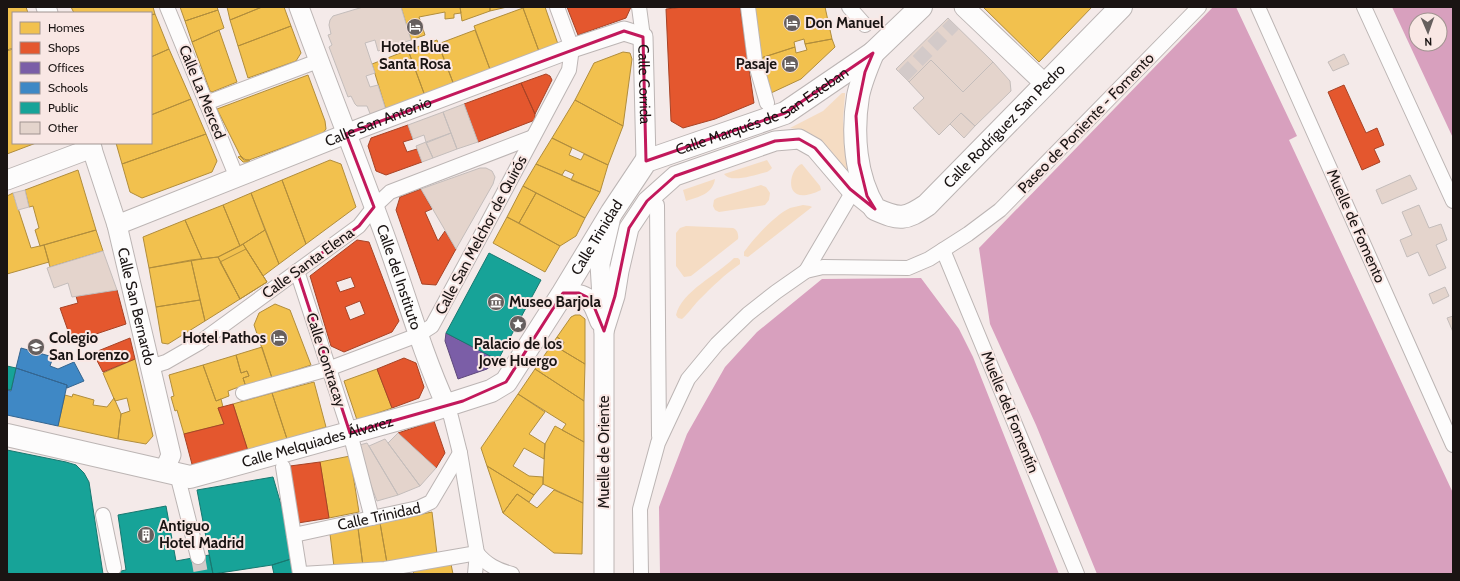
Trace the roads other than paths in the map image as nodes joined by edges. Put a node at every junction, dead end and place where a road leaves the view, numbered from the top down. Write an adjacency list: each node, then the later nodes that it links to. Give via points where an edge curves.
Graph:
1 (167, 7): 19 (street, Calle La Merced)
2 (299, 7): 21 (street, Calle del Instituto)
3 (557, 7): 15 (street)
4 (639, 7): 14 (street, Calle Corrida)
5 (748, 7): 20 (street, via 755,61)
6 (849, 7): 13 (street)
7 (921, 7): 16 (street, Calle Marqués de San Esteban)
8 (964, 7): 18 (street)
9 (1121, 7): 18 (street, Calle Rodríguez San Pedro)
10 (1199, 7): 35 (street, Paseo de Poniente - Fomento, via 1000,210)
11 (1258, 7): 48 (street, Muelle de Fomento)
12 (1364, 7): 28 (street)
13 (865, 25)
14 (643, 37): 15 (street, Calle San Antonio, via 624,31); 24 (street, Calle Corrida)
15 (572, 48): 21 (street, Calle San Antonio); 22 (street, Calle San Melchor de Quirós, via 569,70)
16 (874, 53): 24 (street, Calle Marqués de San Esteban, via 785,113); 31 (street, Calle Marqués de San Esteban, via 858,95 856,144 867,196)
17 (310, 64): 19 (street)
18 (1045, 84): 31 (street, Calle Rodríguez San Pedro, via 927,205 912,215 899,217)
19 (206, 103): 25 (street, Calle La Merced)
20 (767, 103)
21 (346, 134): 25 (street, Calle San Antonio); 30 (street, Calle del Instituto)
22 (533, 137): 30 (street, Calle Santa Elena, via 390,192); 40 (street, Calle San Melchor de Quirós, via 432,326)
23 (91, 146): 26 (street); 33 (street, Calle San Bernardo)
24 (646, 161): 32 (street, Calle Trinidad)
25 (237, 178): 33 (street, Calle San Antonio)
26 (7, 180)
27 (849, 198): 37 (street)
28 (1453, 201)
29 (657, 205): 47 (street)
30 (374, 207): 36 (street, Calle Santa Elena, via 359,226); 40 (street, Calle del Instituto)
31 (875, 209): 34 (street, Calle Marqués de San Esteban, via 850,189 815,148 799,139 775,141 675,176 647,200)
32 (612, 212): 38 (street, Calle Trinidad); 39 (street, Muelle de Oriente, via 600,264)
33 (117, 225): 41 (street, Calle San Bernardo)
34 (629, 228): 39 (street, Muelle de Oriente, via 615,296)
35 (943, 250): 37 (street, Paseo de Poniente - Fomento, via 908,268 823,267); 63 (street, Muelle del Fomentín)
36 (297, 271): 41 (street, Calle Santa Elena, via 199,343 166,362); 42 (street, Calle Contracay)
37 (806, 271): 47 (street, via 748,314 717,344 688,379)
38 (563, 293): 39 (street, Muelle de Oriente, via 579,293 587,297 593,304); 44 (street, Calle Trinidad, via 506,382 490,391)
39 (604, 331): 61 (street, Muelle de Oriente)
40 (418, 335): 42 (street, Calle San Melchor de Quirós); 44 (street, Calle del Instituto)
41 (150, 367): 51 (street, Calle San Bernardo)
42 (328, 369): 43 (street, Calle San Melchor de Quirós); 45 (street, Calle Contracay)
43 (243, 393)
44 (446, 405): 45 (street, Calle Melquiades Álvarez); 49 (street, Calle del Instituto)
45 (350, 433): 51 (street, Calle Melquiades Álvarez); 53 (street, Calle Contracay)
46 (7, 434): 51 (street)
47 (659, 440): 62 (street, via 640,509)
48 (1453, 445)
49 (460, 453): 53 (street, Calle Trinidad, via 431,502 418,508); 55 (street, Calle del Instituto)
50 (283, 466): 54 (street)
51 (177, 474): 56 (street)
52 (103, 515): 57 (street)
53 (372, 518): 54 (street, Calle Trinidad)
54 (294, 535): 58 (street)
55 (477, 553): 58 (street, via 384,569); 59 (street, Calle del Instituto); 60 (street, via 491,567)
56 (198, 557)
57 (114, 568)
58 (301, 574)
59 (475, 574)
60 (512, 574)
61 (604, 574)
62 (641, 574)
63 (1077, 574)

